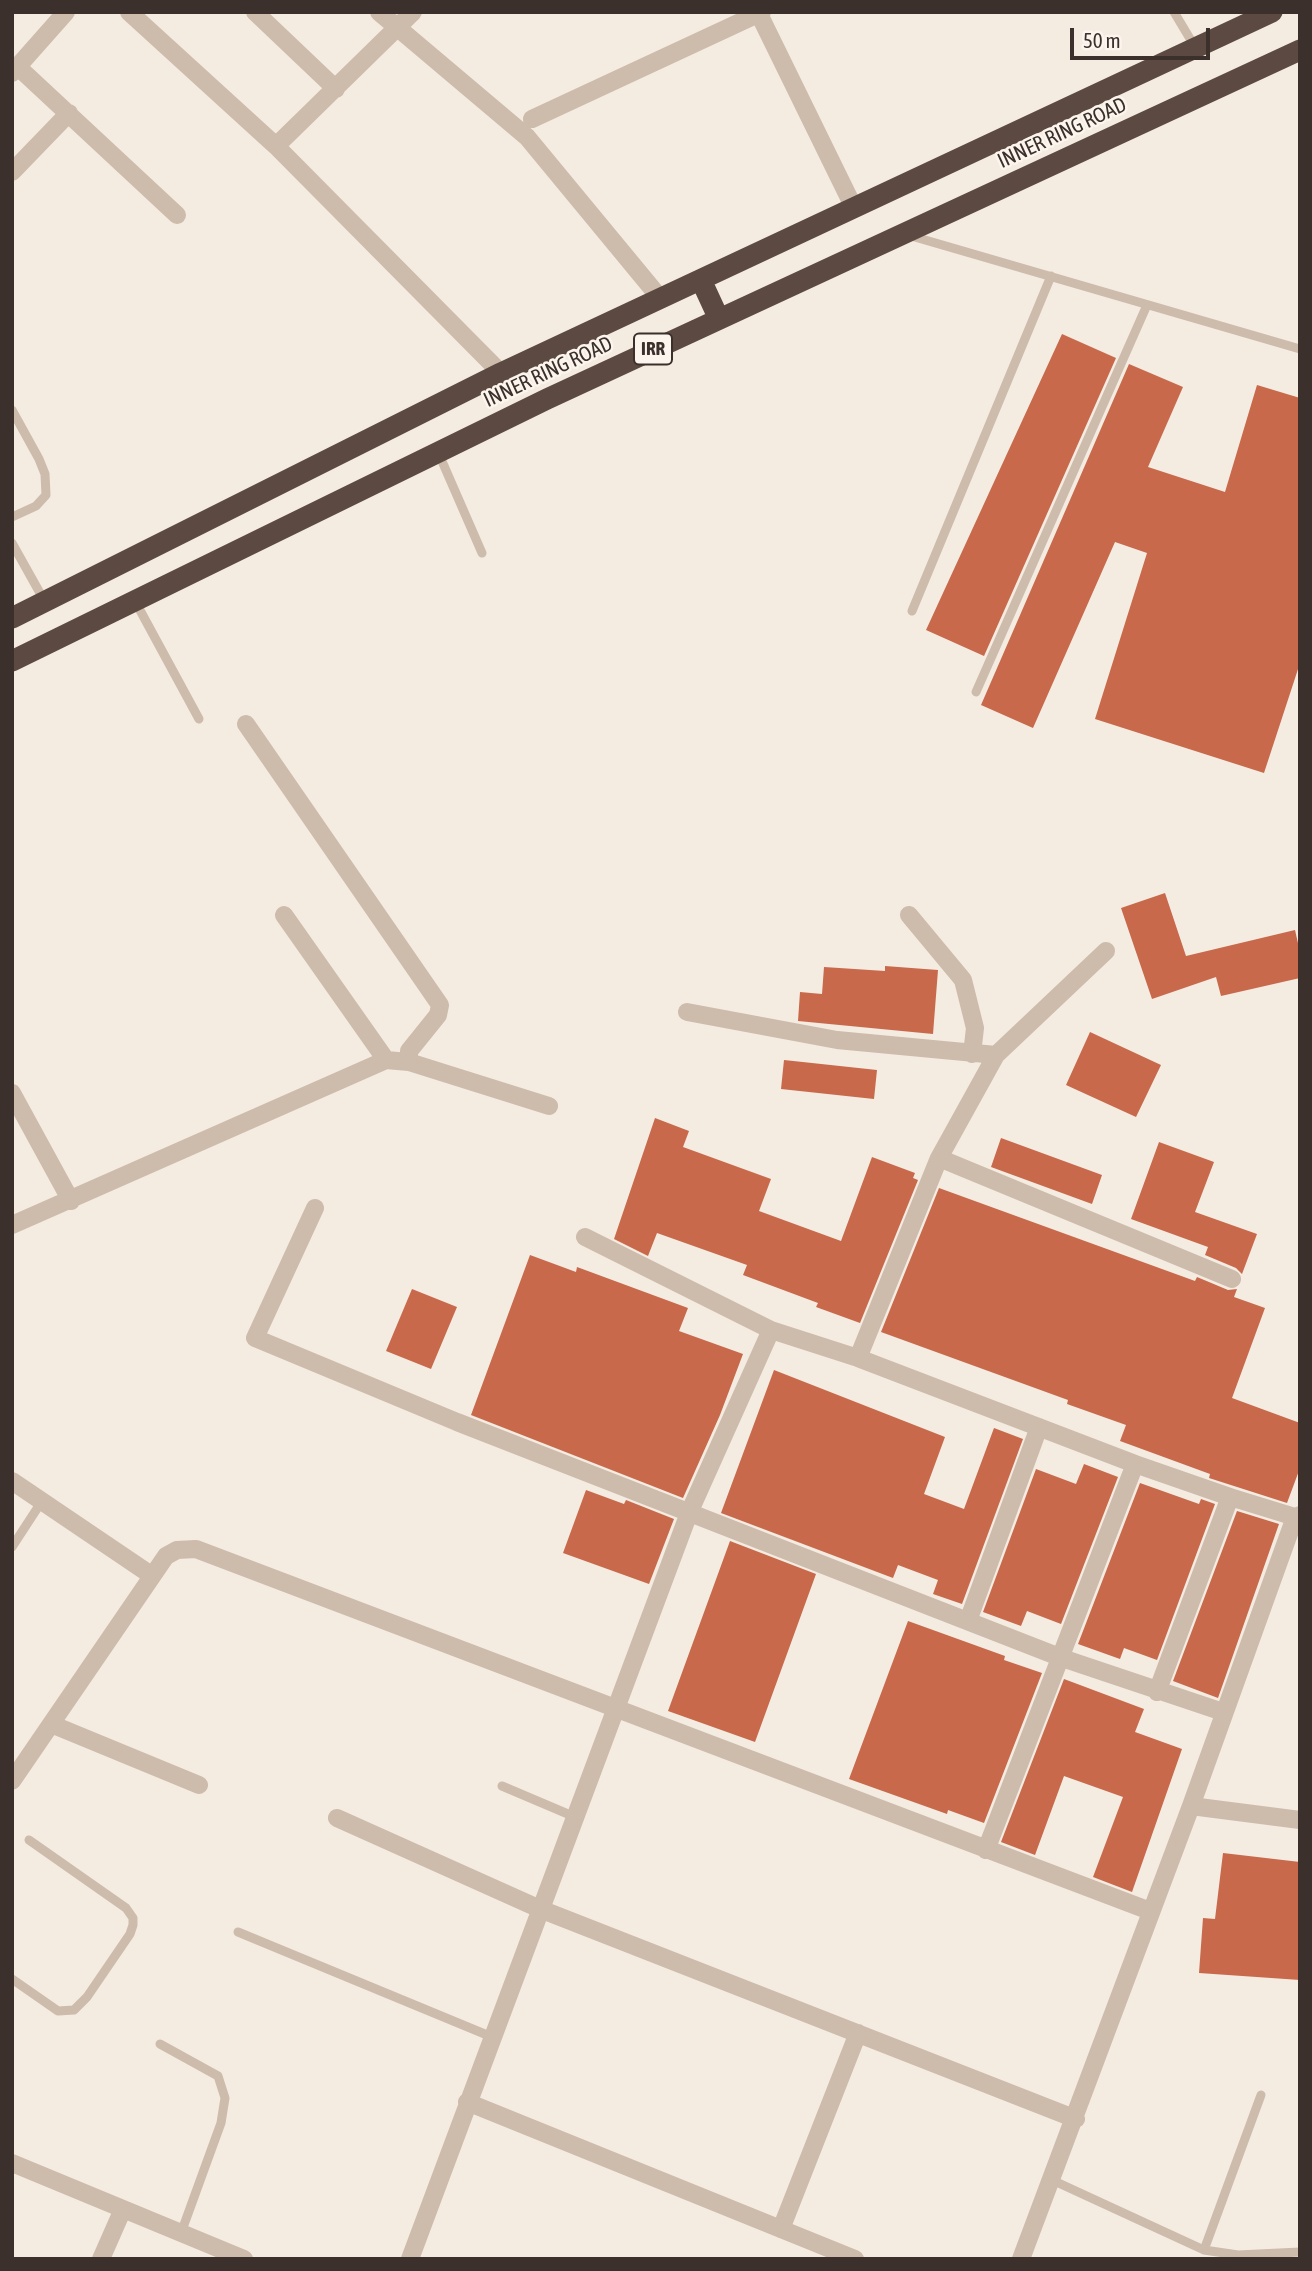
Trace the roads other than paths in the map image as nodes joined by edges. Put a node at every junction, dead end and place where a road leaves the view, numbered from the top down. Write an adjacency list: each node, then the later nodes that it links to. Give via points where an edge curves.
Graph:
1 (66, 12): 12 (street)
2 (130, 12): 16 (street)
3 (255, 12): 13 (street)
4 (379, 12): 9 (street)
5 (414, 12): 9 (street)
6 (1174, 12): 10 (lane)
7 (1272, 12): 10 (highway, INNER RING ROAD / IRR)
8 (759, 13): 15 (street); 18 (street)
9 (397, 29): 13 (street); 23 (street, via 527,138)
10 (1196, 48): 18 (highway, INNER RING ROAD / IRR)
11 (1300, 50): 20 (highway, INNER RING ROAD / IRR)
12 (15, 70): 14 (street)
13 (336, 89): 16 (street)
14 (69, 113): 17 (street); 19 (street)
15 (532, 119)
16 (276, 146): 27 (street)
17 (12, 172)
18 (854, 208): 22 (highway, INNER RING ROAD / IRR)
19 (177, 215)
20 (903, 234): 21 (lane); 25 (highway, INNER RING ROAD / IRR)
21 (1051, 276): 24 (lane); 35 (lane)
22 (701, 280): 23 (highway, INNER RING ROAD / IRR); 25 (highway)
23 (660, 298): 27 (highway, INNER RING ROAD / IRR)
24 (1147, 305): 26 (lane); 38 (lane)
25 (719, 318): 29 (highway, INNER RING ROAD / IRR)
26 (1300, 349)
27 (501, 373): 34 (highway, INNER RING ROAD / IRR)
28 (12, 410): 30 (lane, via 39,458 46,495 36,506)
29 (438, 452): 32 (lane); 33 (highway, INNER RING ROAD / IRR)
30 (12, 517)
31 (12, 543): 34 (lane)
32 (482, 553)
33 (135, 601): 37 (highway, INNER RING ROAD / IRR); 39 (lane)
34 (44, 602): 36 (highway, INNER RING ROAD / IRR)
35 (912, 611)
36 (12, 618)
37 (12, 661)
38 (976, 692)
39 (199, 719)
40 (246, 724): 48 (street, via 440,1005 438,1015 414,1041)
41 (284, 915): 47 (street)
42 (909, 915): 45 (street, via 962,980 975,1028)
43 (1106, 951): 46 (street)
44 (687, 1012): 45 (street, via 837,1040)
45 (972, 1054): 46 (street)
46 (996, 1055): 51 (street)
47 (386, 1060): 48 (street); 52 (street)
48 (409, 1062): 50 (street)
49 (12, 1093): 52 (street)
50 (549, 1106)
51 (939, 1158): 56 (street); 58 (street)
52 (71, 1201): 54 (street)
53 (315, 1208): 64 (street, via 255,1338)
54 (12, 1225)
55 (585, 1237): 57 (street)
56 (1232, 1279)
57 (771, 1330): 58 (street); 64 (street)
58 (858, 1358): 59 (street)
59 (1039, 1427): 60 (street); 68 (street)
60 (1135, 1464): 62 (street); 69 (street)
61 (12, 1481): 63 (street)
62 (1230, 1497): 65 (street); 70 (street)
63 (42, 1501): 66 (lane); 67 (street)
64 (689, 1513): 68 (street); 71 (street)
65 (1297, 1516): 72 (street)
66 (12, 1547)
67 (151, 1576): 71 (street, via 166,1556 196,1549); 73 (street)
68 (968, 1621): 69 (street)
69 (1062, 1658): 70 (street); 82 (street)
70 (1157, 1692): 72 (street)
71 (617, 1708): 78 (street); 82 (street)
72 (1223, 1712): 77 (street)
73 (51, 1724): 74 (street); 75 (street)
74 (14, 1775)
75 (199, 1785)
76 (502, 1786): 78 (lane)
77 (1191, 1806): 80 (street); 84 (street)
78 (575, 1817): 83 (street)
79 (337, 1818): 83 (street)
80 (1300, 1820)
81 (29, 1840): 86 (lane, via 126,1908 133,1925 74,2010 58,2011)
82 (986, 1850): 84 (street)
83 (540, 1909): 87 (street); 88 (street)
84 (1150, 1911): 92 (street)
85 (238, 1932): 88 (lane)
86 (12, 1979)
87 (858, 2033): 92 (street); 96 (street)
88 (492, 2036): 91 (street)
89 (160, 2045): 97 (lane, via 218,2076 225,2098)
90 (1261, 2095): 98 (lane)
91 (467, 2102): 96 (street); 102 (street)
92 (1076, 2119): 94 (street)
93 (12, 2163): 95 (street)
94 (1052, 2180): 98 (lane); 104 (street)
95 (124, 2209): 97 (street); 100 (street)
96 (781, 2229): 103 (street)
97 (181, 2233): 101 (street)
98 (1204, 2250): 99 (lane, via 1238,2255)
99 (1300, 2252)
100 (101, 2259)
101 (244, 2259)
102 (410, 2259)
103 (855, 2259)
104 (1021, 2259)

